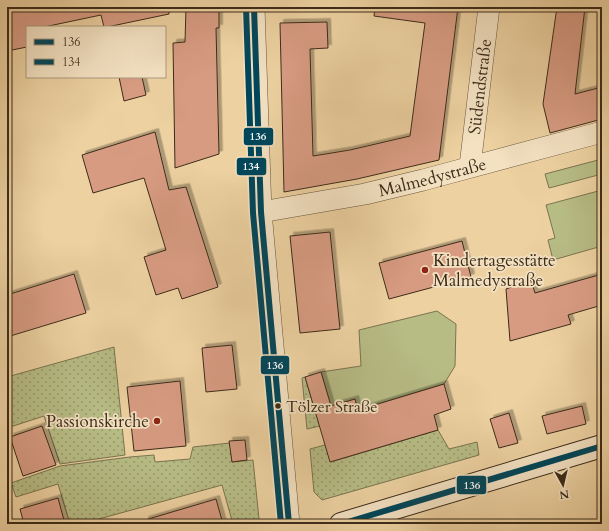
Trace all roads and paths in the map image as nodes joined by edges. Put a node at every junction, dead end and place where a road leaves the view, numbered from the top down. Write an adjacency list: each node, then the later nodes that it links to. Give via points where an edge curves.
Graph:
1 (254, 7): 5 (street)
2 (489, 7): 4 (street, Südendstraße)
3 (602, 132): 4 (street, Malmedystraße)
4 (470, 166): 5 (street, Malmedystraße, via 365,194)
5 (261, 212): 7 (street)
6 (602, 446): 8 (main road)
7 (289, 524)
8 (341, 524)

